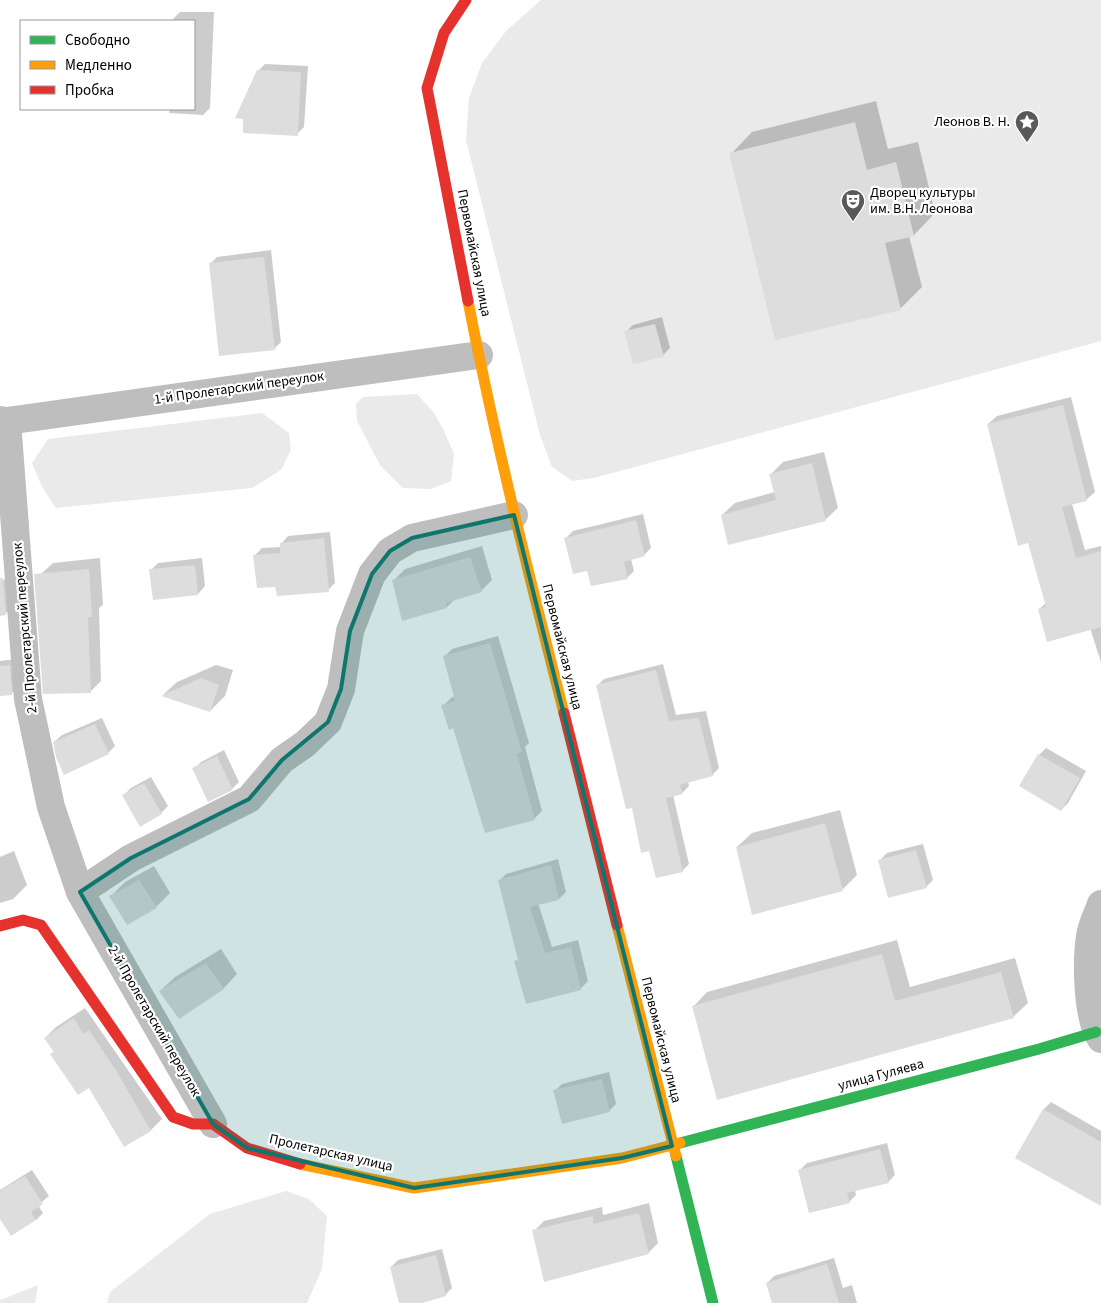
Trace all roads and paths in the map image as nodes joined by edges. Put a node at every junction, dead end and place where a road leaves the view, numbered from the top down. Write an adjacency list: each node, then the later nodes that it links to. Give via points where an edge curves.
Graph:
1 (466, 0): 2 (main road, Первомайская улица, via 444,33 427,88)
2 (479, 355): 3 (street, 1-й Пролетарский переулок); 4 (main road, Первомайская улица)
3 (4, 421): 5 (street, 2-й Пролетарский переулок, via 28,699 51,807)
4 (514, 515): 5 (street, via 412,538 390,551 372,574 350,631 341,689 328,722 282,760 249,800 131,858); 10 (main road, Первомайская улица)
5 (80, 892): 9 (street, 2-й Пролетарский переулок)
6 (1101, 904): 8 (street, via 1090,936 1088,995)
7 (0, 926): 9 (main road, via 23,920 41,924 174,1117 193,1124)
8 (1099, 1036): 10 (main road, улица Гуляева)
9 (213, 1124): 10 (main road, Пролетарская улица, via 247,1148 414,1188 622,1158)
10 (672, 1146): 11 (main road, Первомайская улица)
11 (713, 1303)

